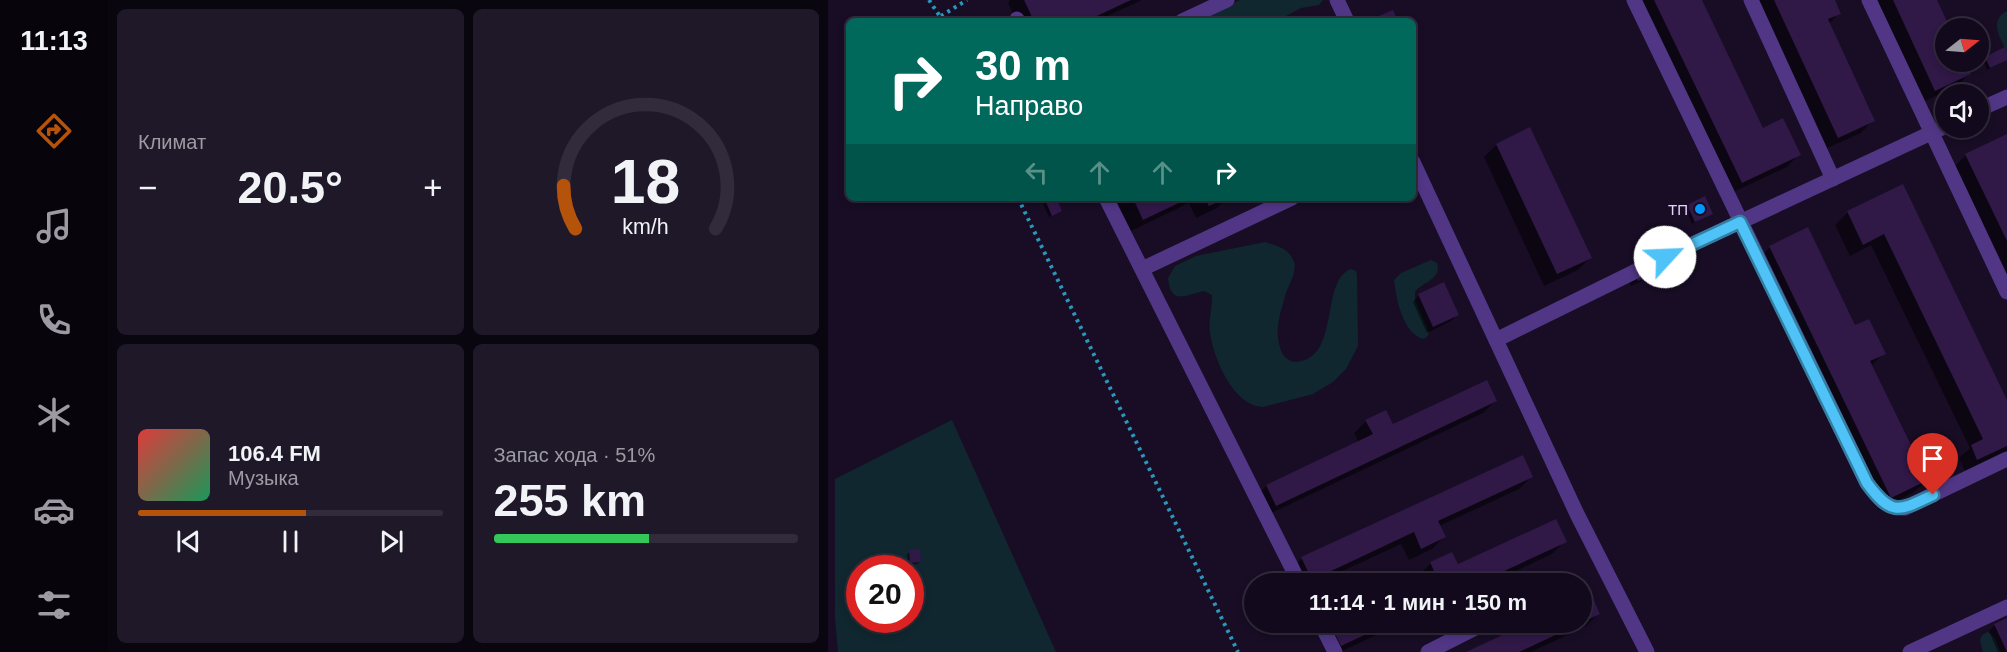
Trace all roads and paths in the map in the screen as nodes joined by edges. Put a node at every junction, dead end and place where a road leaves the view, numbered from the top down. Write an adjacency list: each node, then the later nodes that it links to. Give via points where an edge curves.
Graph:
1 (929, 0): 8 (path)
2 (966, 0): 8 (path)
3 (1227, 0): 9 (lane)
4 (1337, 0): 10 (lane)
5 (1634, 0): 20 (lane)
6 (1750, 0): 16 (lane)
7 (1869, 0): 14 (lane)
8 (942, 18)
9 (1188, 18)
10 (1346, 18)
11 (2007, 97): 12 (lane)
12 (1989, 105)
13 (1935, 131): 14 (lane)
14 (1930, 133): 16 (lane); 24 (lane)
15 (1416, 168): 25 (lane)
16 (1833, 178): 20 (lane)
17 (1019, 201): 31 (path)
18 (1108, 201): 22 (lane)
19 (1286, 201): 22 (lane)
20 (1740, 222): 21 (lane); 26 (lane, via 1877,497 1887,505 1905,508)
21 (1665, 257)
22 (1142, 269): 27 (lane)
23 (1634, 272): 25 (lane)
24 (2007, 292)
25 (1496, 340): 34 (lane)
26 (2007, 459)
27 (1294, 573)
28 (2007, 607): 35 (lane)
29 (1326, 633): 32 (lane)
30 (1465, 633): 33 (lane)
31 (1238, 652)
32 (1335, 652)
33 (1428, 652)
34 (1647, 652)
35 (1910, 652)

